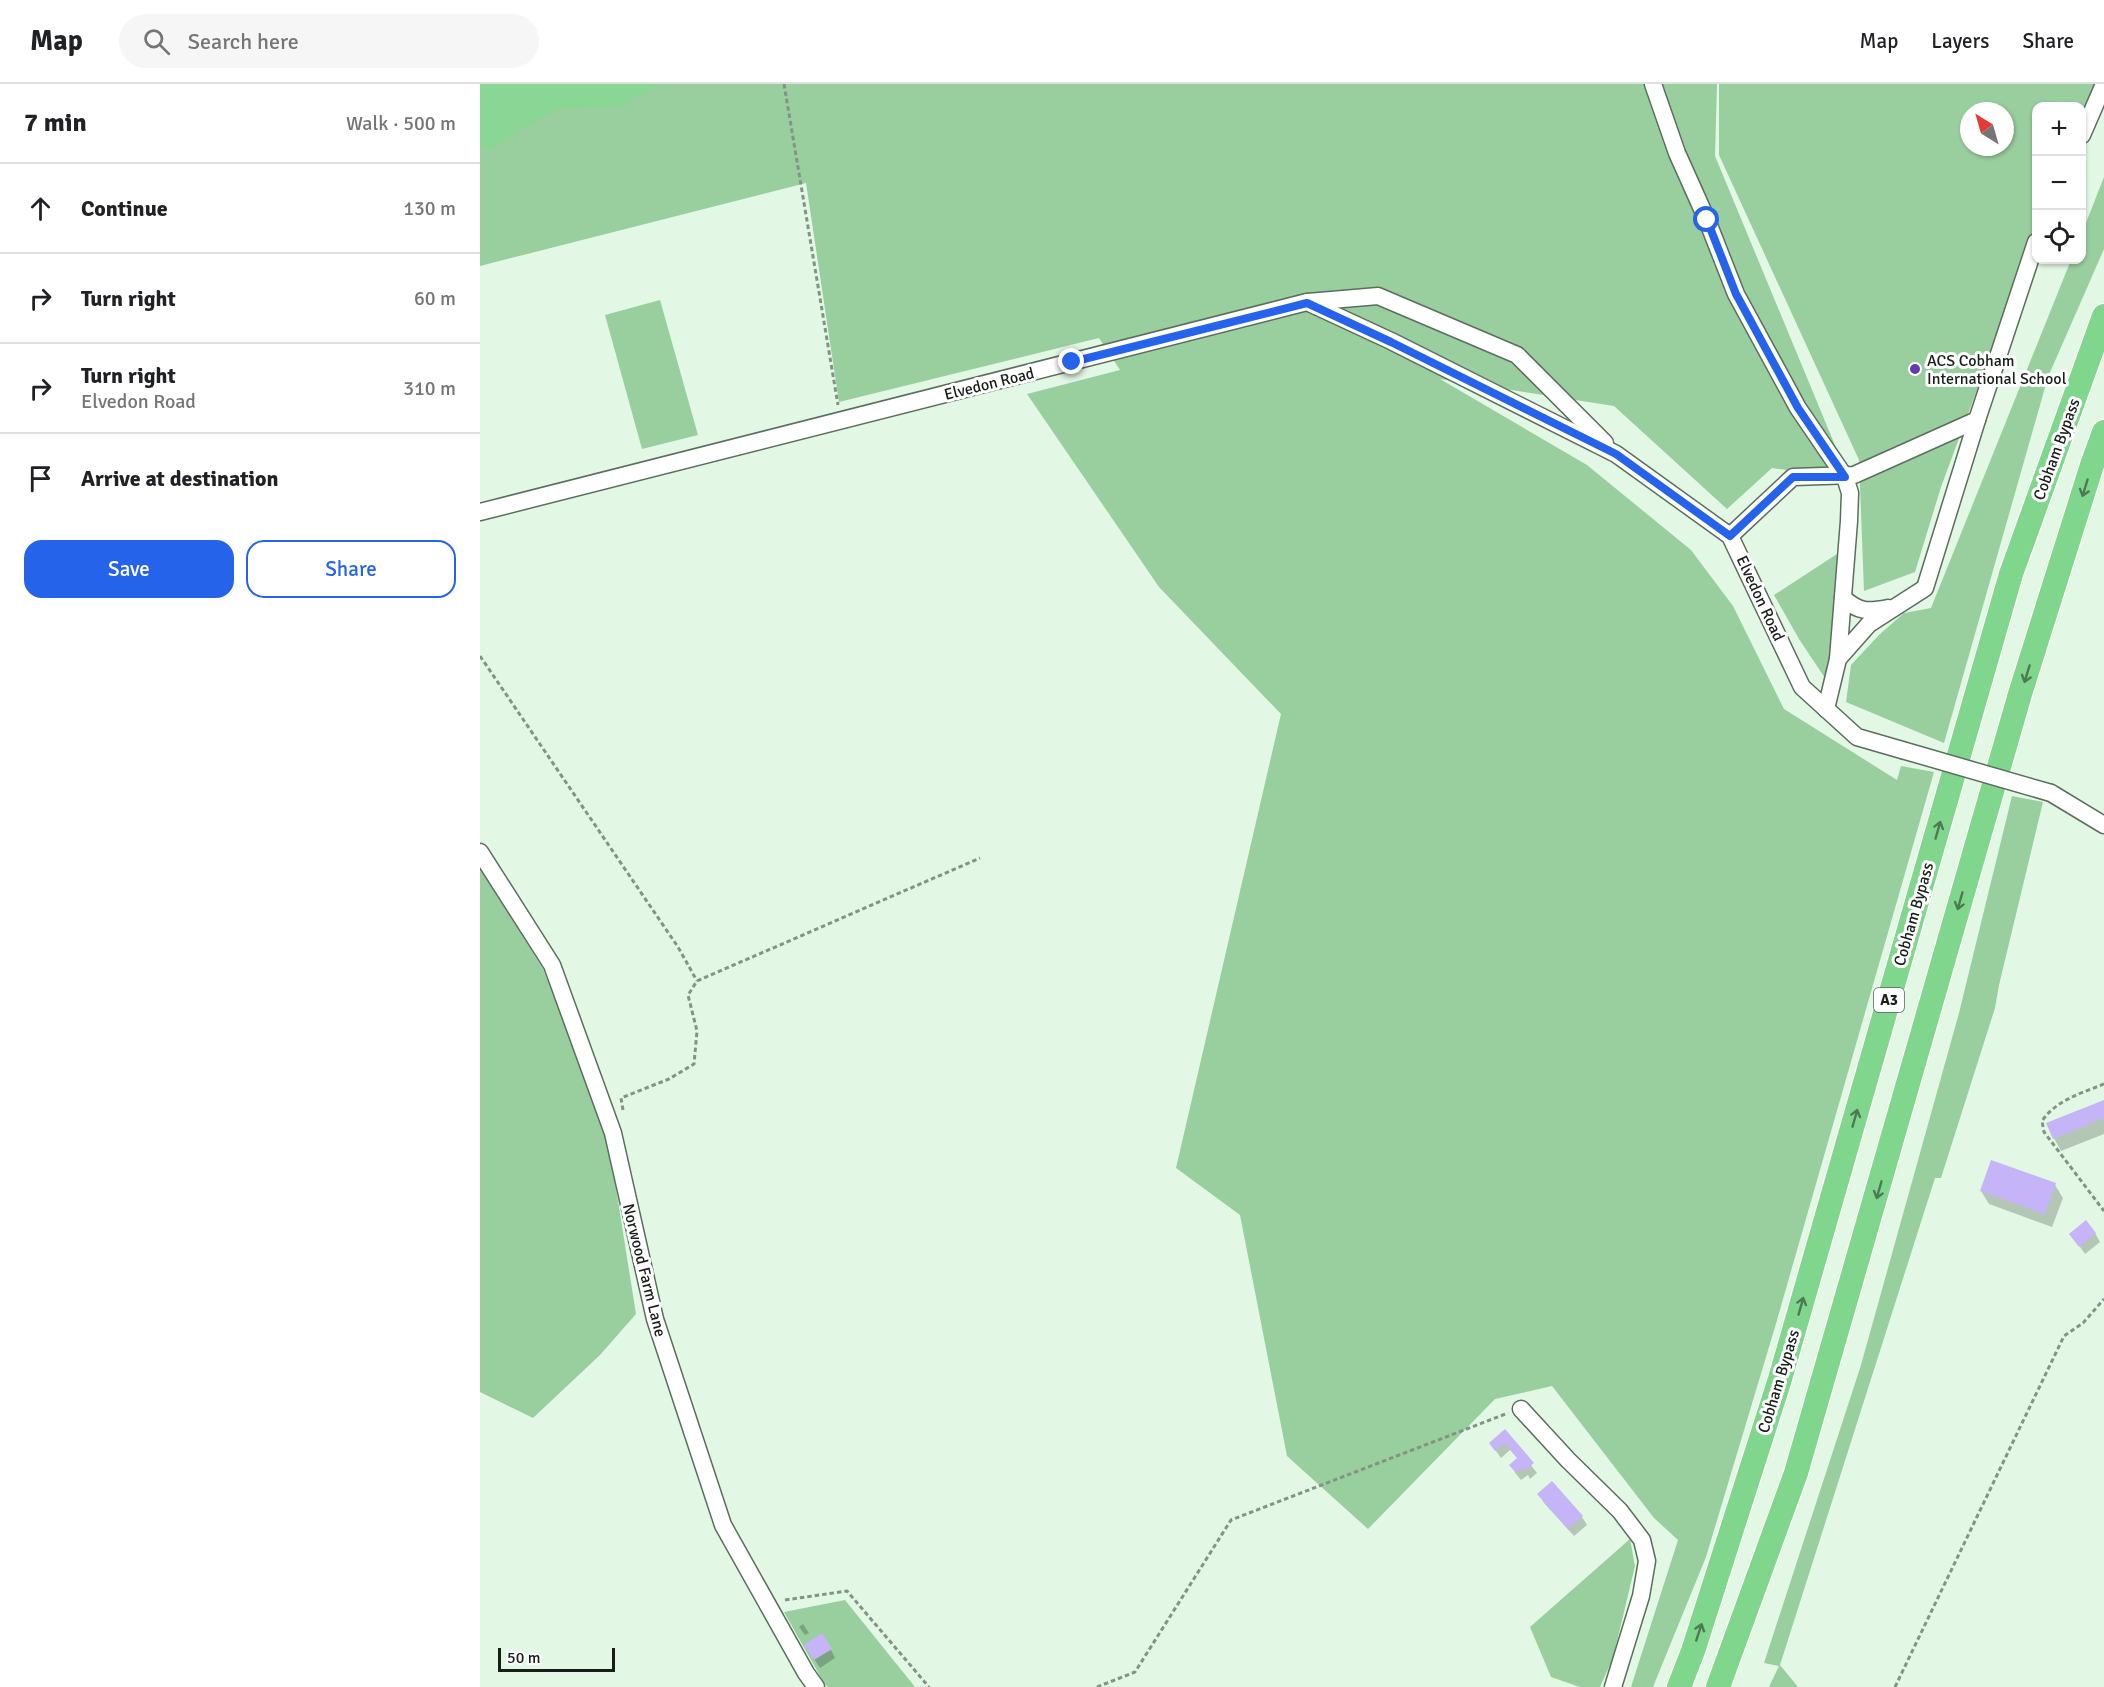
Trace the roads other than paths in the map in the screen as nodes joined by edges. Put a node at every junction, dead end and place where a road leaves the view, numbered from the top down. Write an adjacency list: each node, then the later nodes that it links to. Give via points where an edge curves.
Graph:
1 (1653, 84): 10 (street, via 1677,153 1736,294 1798,408)
2 (2104, 84): 3 (street)
3 (2086, 126)
4 (2032, 257): 7 (street)
5 (1307, 303): 9 (street, Elvedon Road); 9 (street, via 1378,296 1517,355); 11 (street, Elvedon Road)
6 (2104, 316): 22 (highway, Cobham Bypass / A3, one-way to 6, via 1783,1368 2011,574)
7 (1977, 420): 10 (street); 14 (street, via 1925,588)
8 (2104, 432): 23 (highway, A3, one-way to 23, via 2020,694 1797,1473)
9 (1616, 454): 12 (street, Elvedon Road)
10 (1845, 477): 12 (street, via 1793,477); 13 (street, via 1850,494)
11 (480, 512)
12 (1730, 536): 16 (street, Elvedon Road, via 1802,687)
13 (1843, 598): 14 (street, via 1853,607 1869,612); 15 (street)
14 (1895, 607): 15 (street, via 1869,624)
15 (1838, 659): 16 (street)
16 (1826, 709): 17 (street, Elvedon Road, bridge, via 1857,737 2051,793)
17 (2104, 825)
18 (480, 852): 20 (street, Norwood Farm Lane, via 552,965 613,1133 655,1320 723,1525)
19 (1521, 1408): 21 (street, via 1620,1511 1642,1540 1647,1561 1641,1596)
20 (816, 1687)
21 (1613, 1687)
22 (1679, 1687)
23 (1718, 1687)

